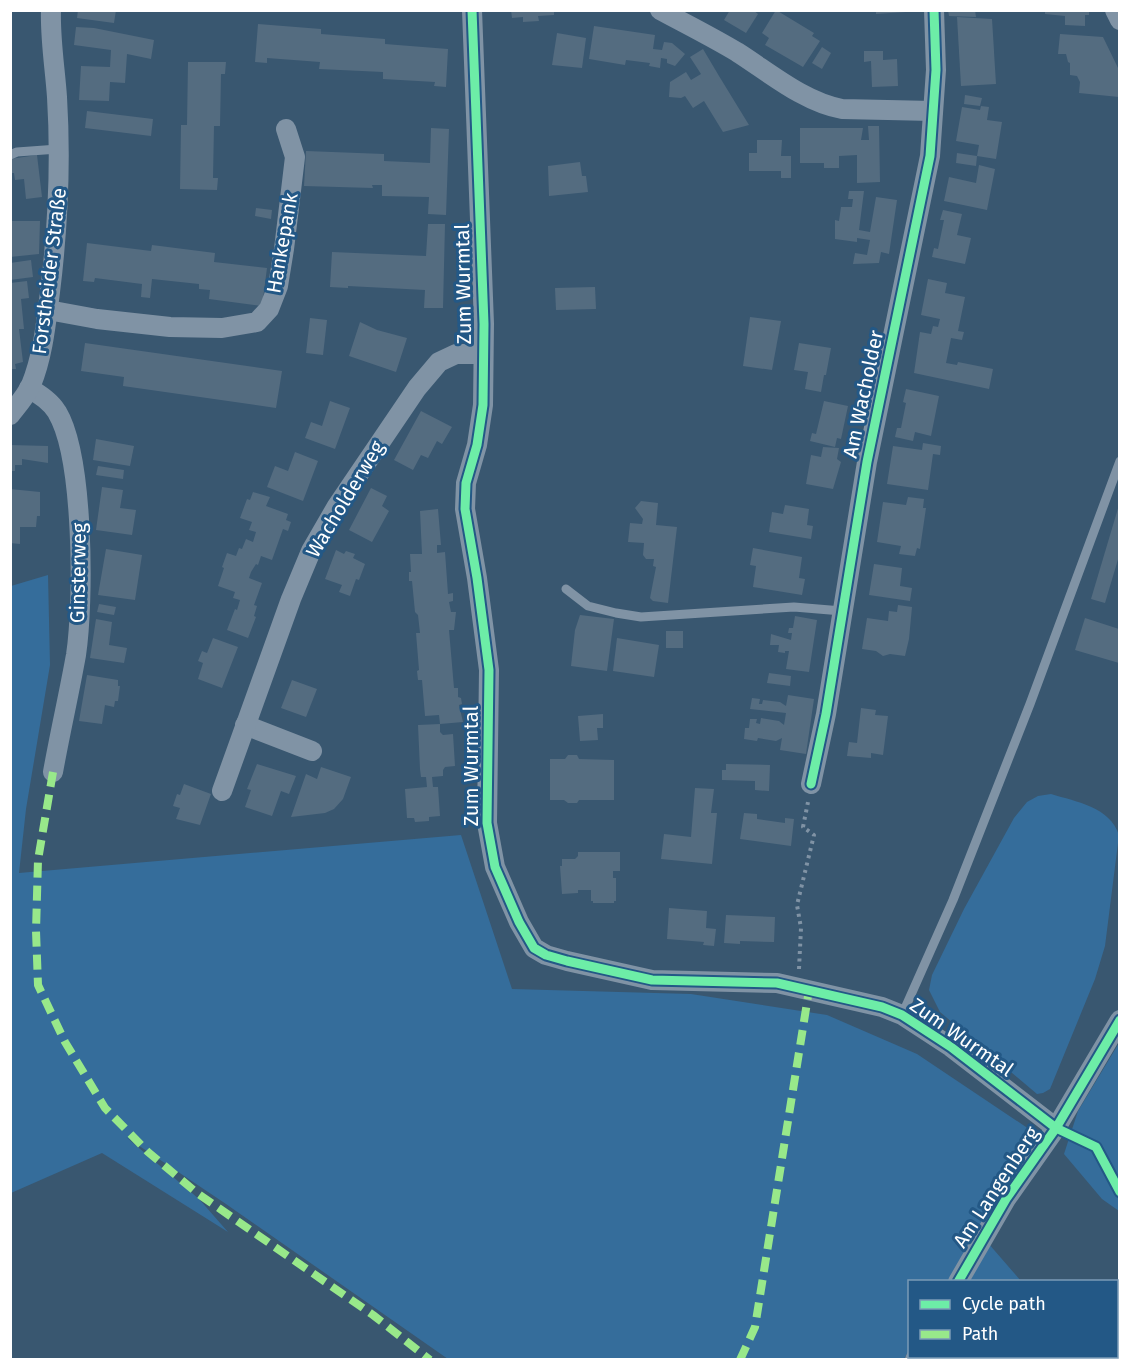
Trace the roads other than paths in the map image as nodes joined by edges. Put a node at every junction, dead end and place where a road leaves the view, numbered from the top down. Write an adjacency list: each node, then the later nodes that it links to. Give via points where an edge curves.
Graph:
1 (51, 10): 9 (street, Forstheider Straße)
2 (472, 10): 12 (street, Zum Wurmtal)
3 (660, 10): 7 (street, via 829,107)
4 (934, 10): 7 (street, Am Wacholder)
5 (1115, 10): 6 (street)
6 (1119, 20)
7 (933, 111): 17 (street, Am Wacholder, via 930,156 867,462)
8 (286, 129): 11 (street, Hankepank, via 295,157 279,286 269,309 257,322 222,328 170,327)
9 (58, 149): 10 (lane); 11 (street, Forstheider Straße, via 59,210)
10 (10, 155)
11 (48, 310): 13 (street, Forstheider Straße, via 37,369)
12 (483, 354): 18 (street, Wacholderweg, via 456,354 439,362 337,506 291,599); 23 (street, Zum Wurmtal, via 483,405 466,483 465,509 489,670 487,823 495,867 534,948 567,961 652,980 777,983)
13 (29, 388): 14 (street, Forstheider Straße); 20 (street, Ginsterweg, via 57,411 68,436 79,516 76,654)
14 (10, 416)
15 (1119, 461): 23 (lane, via 1030,704 953,900)
16 (566, 589): 17 (lane, via 588,606 642,617 794,607)
17 (842, 611): 21 (street, Am Wacholder)
18 (245, 725): 19 (street); 22 (street, Wacholderweg)
19 (312, 751)
20 (53, 772)
21 (811, 784)
22 (222, 791)
23 (902, 1015): 25 (street, Zum Wurmtal, via 951,1047)
24 (1119, 1020): 25 (street, Am Langenberg)
25 (1056, 1128): 26 (street, Am Langenberg, via 1006,1199)
26 (959, 1280)

